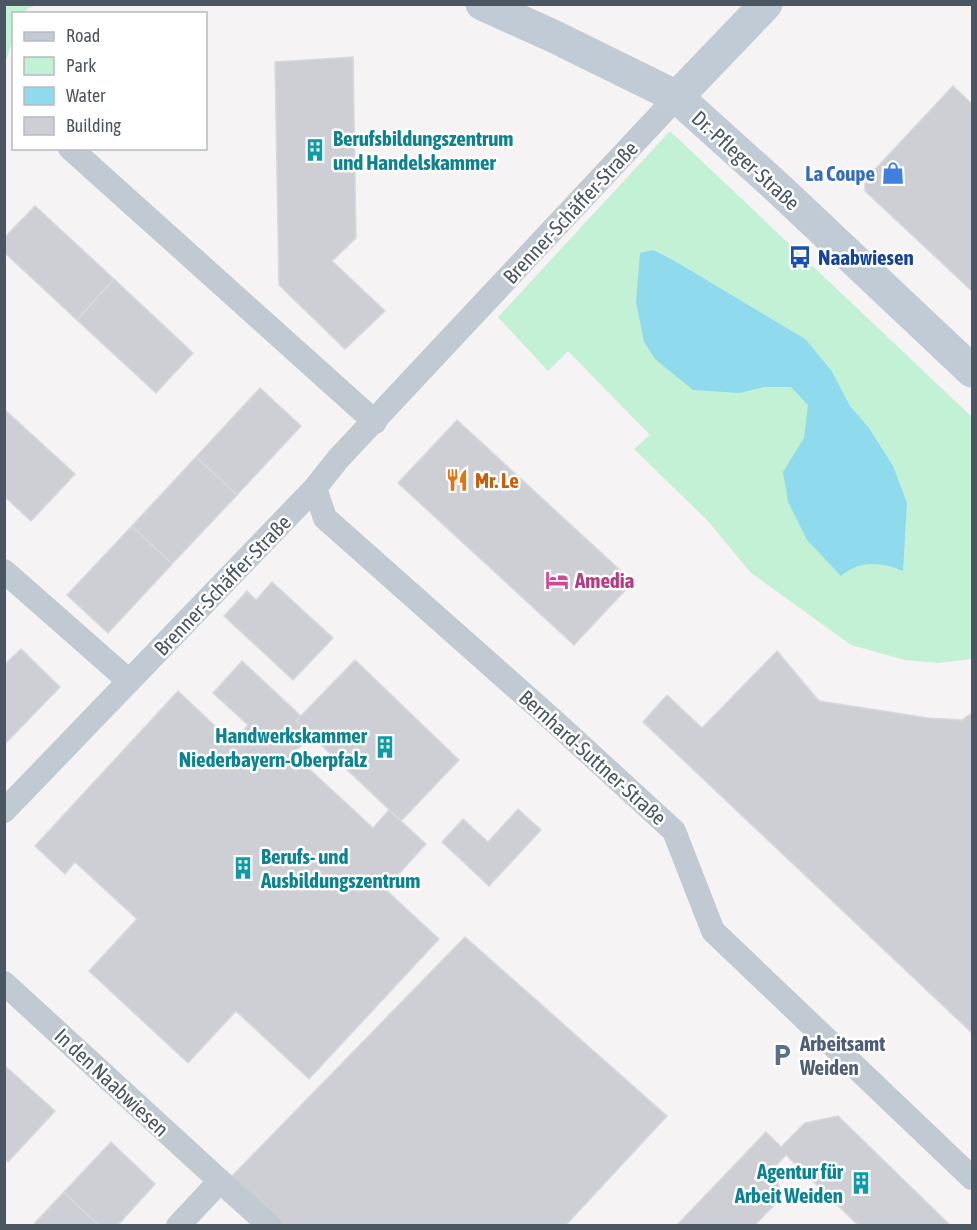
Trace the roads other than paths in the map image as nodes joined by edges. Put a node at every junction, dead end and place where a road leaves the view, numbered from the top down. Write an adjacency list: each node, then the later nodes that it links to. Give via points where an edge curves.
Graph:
1 (482, 4): 3 (street, Dr.-Pfleger-Straße)
2 (766, 4): 3 (street, Brenner-Schäffer-Straße)
3 (677, 97): 5 (street, Dr.-Pfleger-Straße); 6 (street, Brenner-Schäffer-Straße)
4 (72, 150): 6 (street)
5 (972, 371)
6 (375, 422): 7 (street, Brenner-Schäffer-Straße)
7 (315, 488): 8 (street, Brenner-Schäffer-Straße); 10 (street, Brenner-Schäffer-Straße)
8 (325, 518): 13 (street, Bernhard-Suttner-Straße, via 674,831 713,931)
9 (4, 571): 10 (street)
10 (129, 681): 11 (street, Brenner-Schäffer-Straße)
11 (4, 811)
12 (4, 983): 14 (street, In den Naabwiesen)
13 (972, 1178)
14 (220, 1181): 15 (street); 16 (street, In den Naabwiesen)
15 (178, 1226)
16 (270, 1226)

